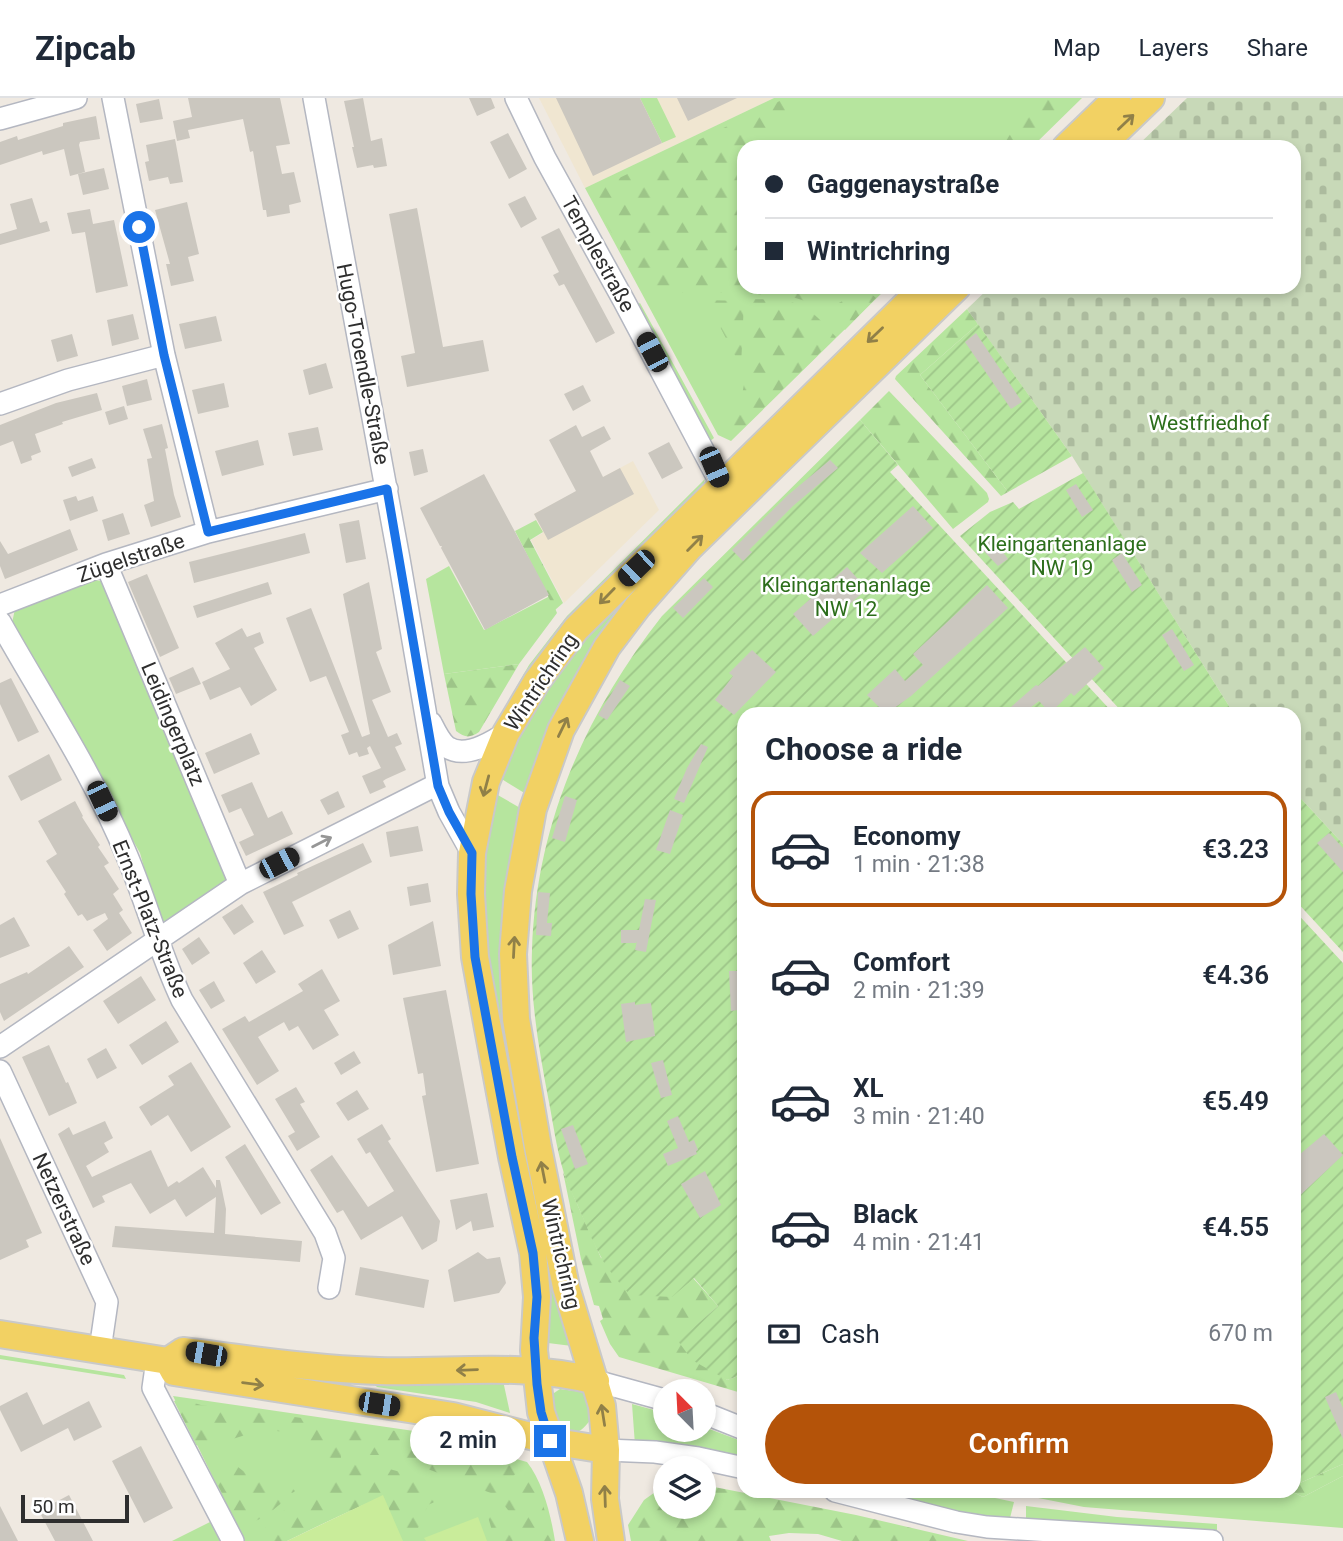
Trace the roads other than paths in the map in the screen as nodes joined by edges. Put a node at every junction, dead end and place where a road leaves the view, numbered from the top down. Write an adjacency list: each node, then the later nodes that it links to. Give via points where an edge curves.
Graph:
1 (76, 98): 7 (street)
2 (113, 98): 12 (street)
3 (314, 98): 15 (street, Hugo-Troendle-Straße)
4 (516, 98): 14 (street, Templestraße)
5 (1116, 98): 8 (main road)
6 (1151, 98): 9 (main road, one-way to 6)
7 (0, 119)
8 (1073, 140)
9 (1107, 140)
10 (917, 294): 14 (main road, Wintrichring, one-way to 14)
11 (950, 294): 33 (main road, Wintrichring, one-way to 11, via 566,1287 516,1019 513,954 518,891 533,810 561,730 607,647 638,606 689,548)
12 (164, 355): 13 (street, via 68,380); 16 (street)
13 (0, 404)
14 (721, 484): 21 (main road, Wintrichring, one-way to 21, via 576,629)
15 (387, 489): 16 (street, Zügelstraße); 20 (street, Hugo-Troendle-Straße)
16 (208, 532): 17 (street, Zügelstraße)
17 (106, 564): 18 (street, Zügelstraße); 24 (street, Leidingerplatz)
18 (0, 605)
19 (0, 622): 25 (street, Ernst-Platz-Straße, via 102,801)
20 (425, 712): 21 (street, Hugo-Troendle-Straße, via 439,738 457,751 484,747); 22 (street, Hugo-Troendle-Straße)
21 (506, 733): 23 (main road, Wintrichring, one-way to 23, via 486,782)
22 (438, 786): 23 (street, Hugo-Troendle-Straße); 24 (street, one-way to 22)
23 (472, 853): 32 (main road, Wintrichring, via 475,957 534,1265)
24 (240, 884): 25 (street)
25 (158, 940): 26 (street); 28 (street, Ernst-Platz-Straße, via 184,1004 325,1233 334,1258)
26 (0, 1047)
27 (0, 1071): 30 (street, Netzerstraße, via 107,1302)
28 (329, 1287)
29 (0, 1334): 30 (main road)
30 (100, 1350): 31 (main road)
31 (163, 1360): 32 (main road, one-way to 31, via 375,1371 294,1366 183,1350); 37 (main road, one-way to 37, via 174,1372 453,1416); 43 (street, via 153,1388)
32 (536, 1370): 33 (main road); 37 (main road, Wintrichring)
33 (596, 1381): 34 (street); 38 (main road, Wintrichring, one-way to 33)
34 (653, 1396)
35 (716, 1418): 36 (street)
36 (737, 1426)
37 (550, 1441): 38 (main road); 44 (main road, Wintrichring)
38 (606, 1450): 39 (street, via 666,1454); 45 (main road, Wintrichring, one-way to 38, via 605,1499)
39 (737, 1467)
40 (861, 1498): 42 (street)
41 (886, 1498): 42 (street)
42 (925, 1515): 46 (street, via 987,1527)
43 (233, 1541)
44 (580, 1541)
45 (611, 1541)
46 (1212, 1541)

